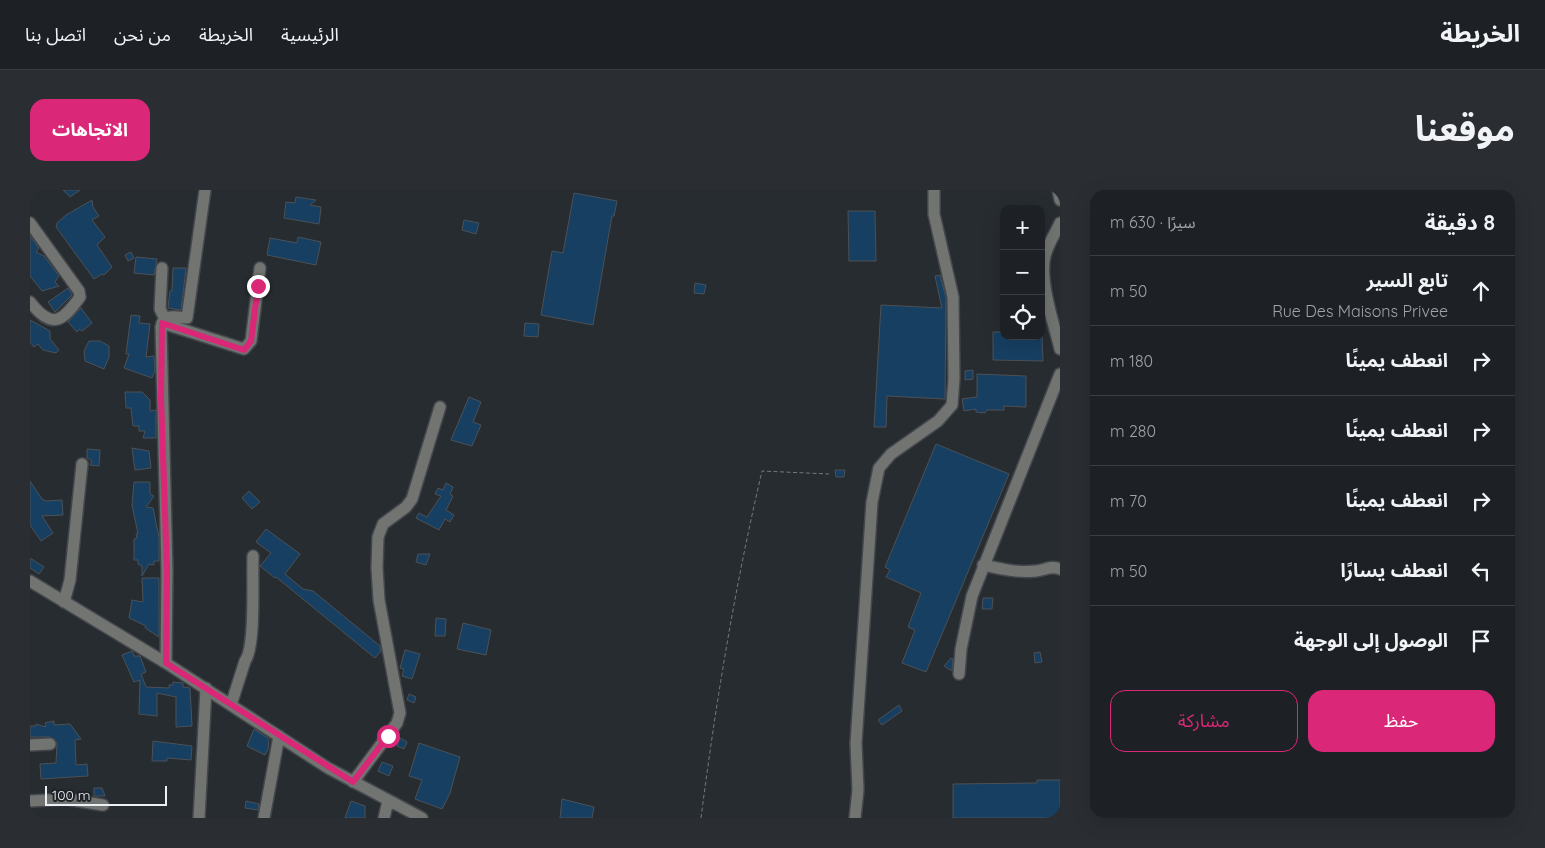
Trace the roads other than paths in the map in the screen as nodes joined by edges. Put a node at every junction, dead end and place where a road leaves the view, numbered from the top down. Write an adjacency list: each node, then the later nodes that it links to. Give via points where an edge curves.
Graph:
1 (205, 190): 10 (street, via 187,318 171,316)
2 (934, 190): 35 (street, via 934,214 953,296 952,405 938,421 891,454 879,468 872,512 856,743 858,790)
3 (1058, 190): 4 (street)
4 (1060, 200)
5 (1060, 223): 11 (street, via 1047,248 1044,264)
6 (30, 224): 9 (street, via 79,291 80,297 60,320 54,321 41,315)
7 (162, 268): 10 (street, via 160,309)
8 (260, 268): 10 (street, via 251,341 244,350)
9 (30, 302)
10 (163, 321): 20 (street, via 161,398 167,579)
11 (1060, 349)
12 (1060, 374): 16 (street)
13 (440, 407): 27 (street, via 412,499 386,520 378,533 378,586 400,713 397,723)
14 (82, 464): 19 (street, via 70,580)
15 (253, 556): 23 (street, via 252,641)
16 (983, 565): 17 (street, via 1010,571); 21 (street, via 972,596 961,649)
17 (1060, 568)
18 (30, 581): 19 (street)
19 (64, 602): 20 (street)
20 (166, 663): 22 (street)
21 (960, 674)
22 (206, 688): 23 (street); 31 (street)
23 (231, 704): 24 (street)
24 (279, 736): 27 (street); 32 (street)
25 (50, 744): 26 (street)
26 (30, 745)
27 (353, 782): 29 (street)
28 (30, 801): 30 (street, via 66,799)
29 (388, 801): 33 (street); 34 (street)
30 (103, 805)
31 (199, 818)
32 (264, 818)
33 (384, 818)
34 (422, 818)
35 (855, 818)

